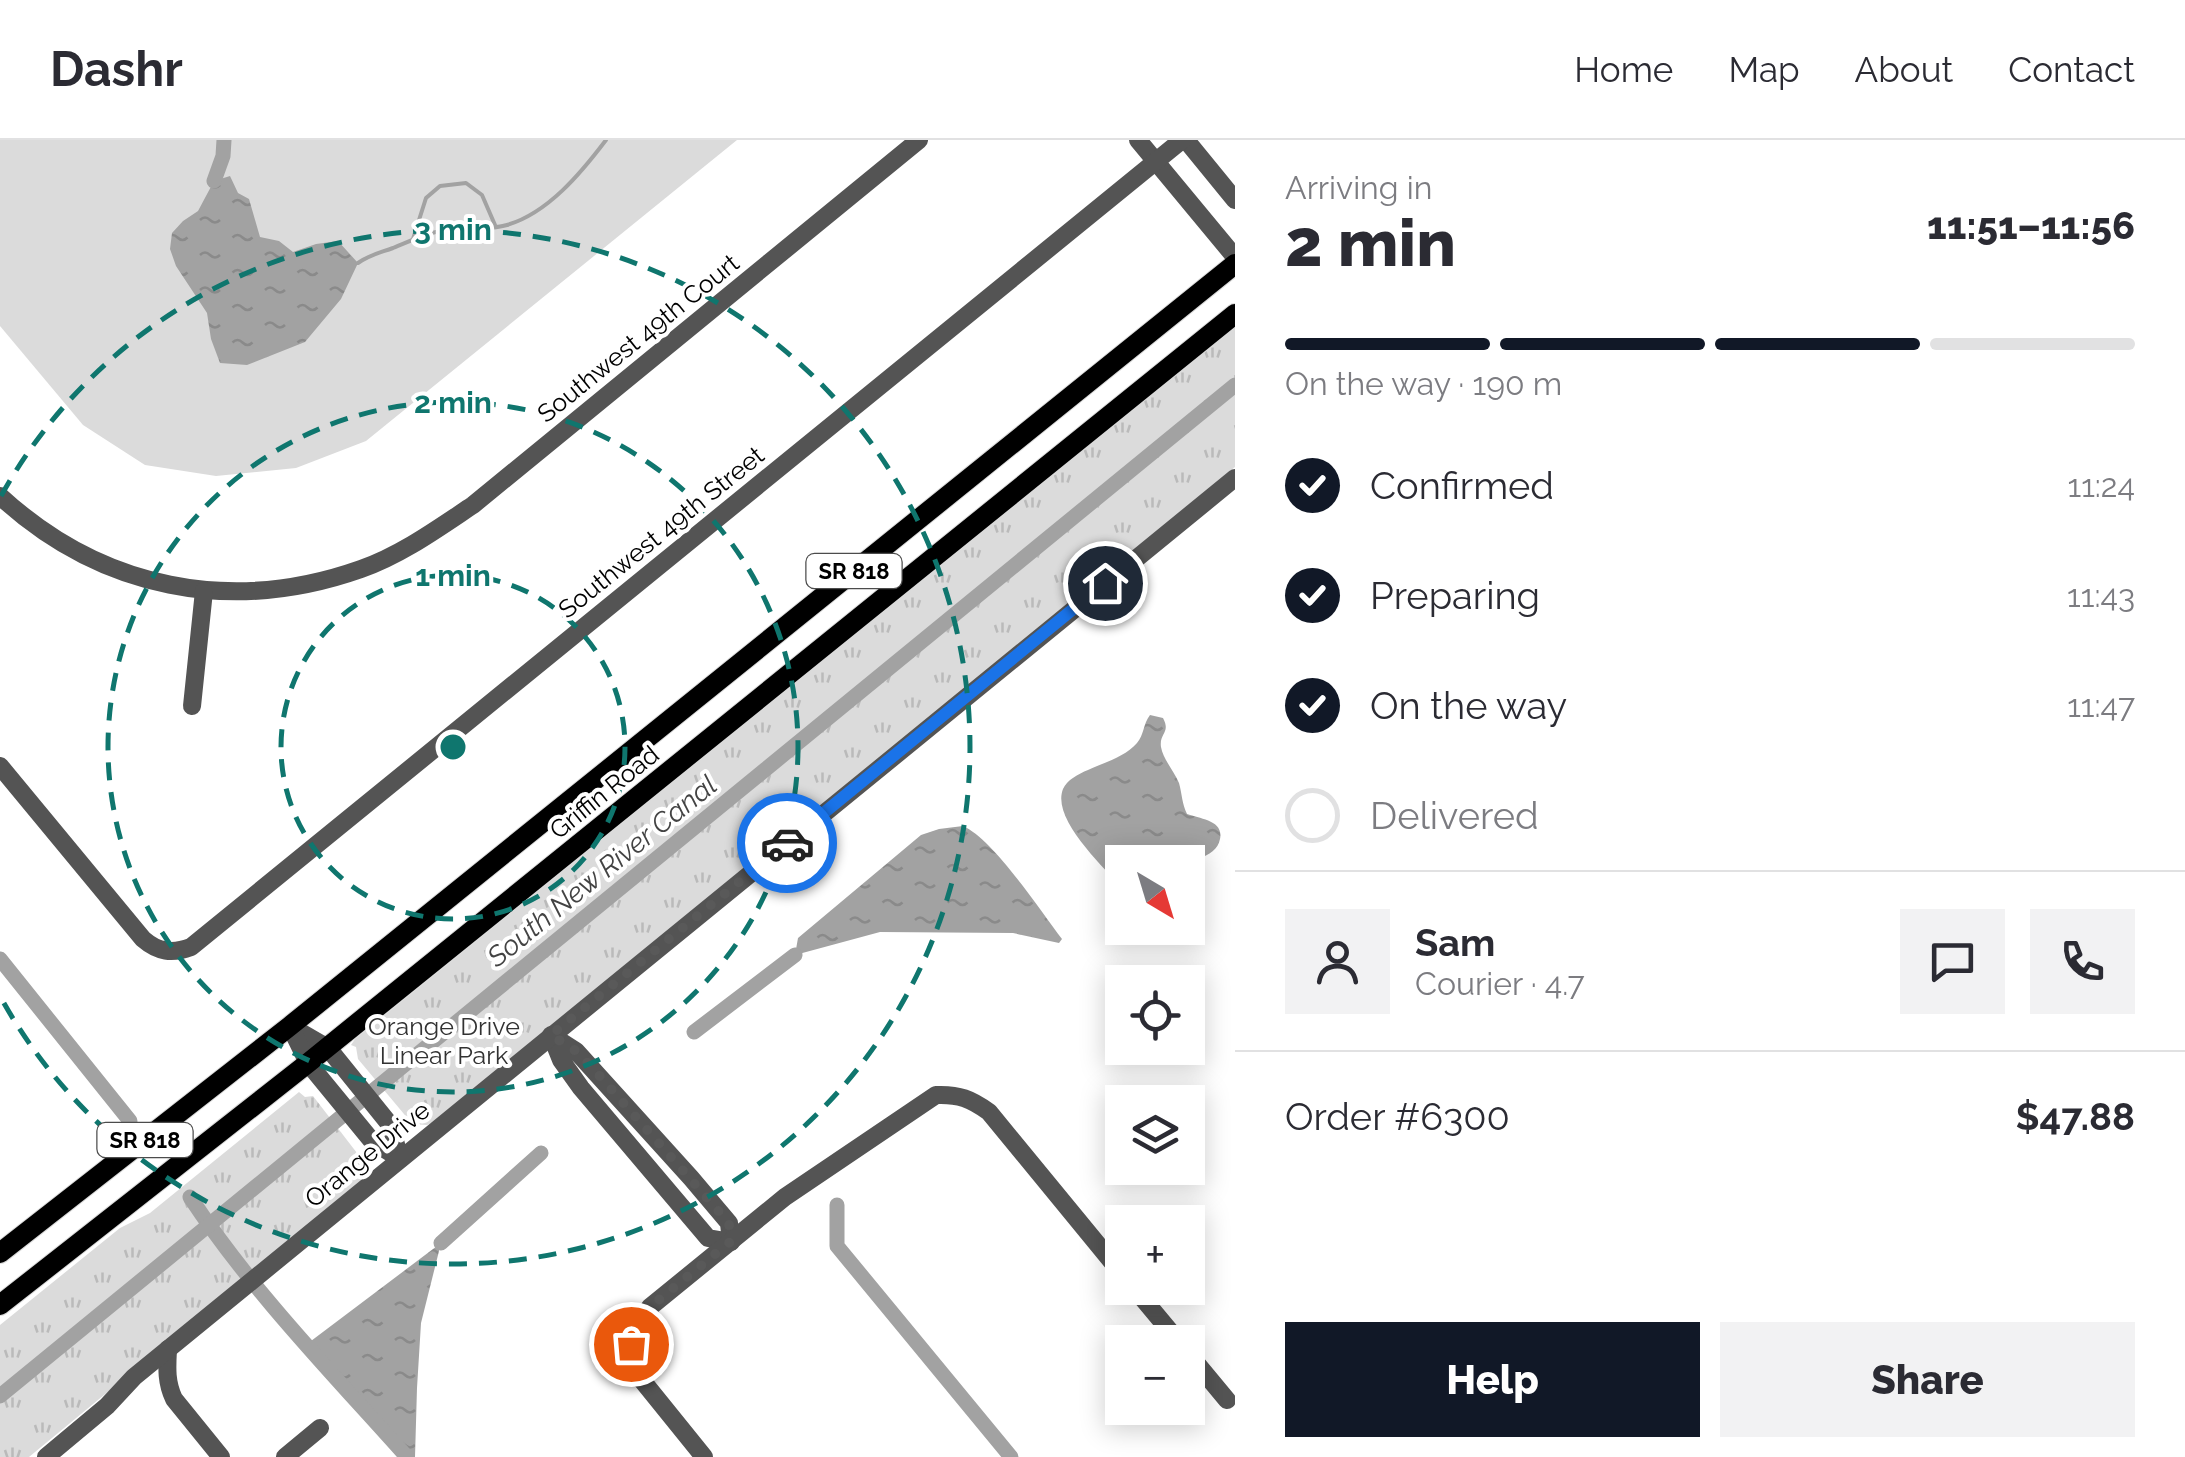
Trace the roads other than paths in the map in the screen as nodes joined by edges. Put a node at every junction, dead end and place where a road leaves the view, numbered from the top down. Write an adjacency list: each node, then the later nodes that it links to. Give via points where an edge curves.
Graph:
1 (919, 140): 10 (street, Southwest 49th Court, via 472,505 417,542 323,581 282,590)
2 (1138, 140): 4 (street)
3 (1184, 140): 4 (street, Southwest 49th Street); 5 (street)
4 (1156, 162): 6 (street); 12 (street, Southwest 49th Street, via 191,947 166,952 143,939)
5 (1235, 200)
6 (1235, 261): 13 (main road, Griffin Road / SR 818)
7 (1235, 314): 15 (main road, Griffin Road / SR 818)
8 (1235, 478): 14 (street, Orange Drive)
9 (0, 496): 10 (street, Southwest 49th Court, via 86,557 139,578)
10 (204, 591): 11 (street)
11 (192, 706)
12 (0, 766)
13 (290, 1026): 15 (street); 16 (street); 22 (main road, Griffin Road / SR 818)
14 (551, 1035): 17 (street, via 576,1051); 18 (street, Orange Drive); 19 (street, via 581,1088)
15 (334, 1056): 16 (main road, Griffin Road / SR 818); 18 (street, via 391,1126)
16 (315, 1071): 18 (street, via 372,1141); 23 (main road, Griffin Road / SR 818)
17 (665, 1150): 19 (street); 20 (street, via 729,1223)
18 (400, 1159): 26 (street, Orange Drive)
19 (646, 1165): 20 (street, via 708,1238)
20 (730, 1242): 21 (street, via 920,1104 955,1094 990,1112); 33 (street, via 650,1307 631,1344 644,1385)
21 (1105, 1253)
22 (0, 1254)
23 (0, 1305)
24 (1148, 1305): 25 (street)
25 (1165, 1325)
26 (168, 1350): 30 (street, Orange Drive); 31 (street, via 174,1399)
27 (1205, 1373): 28 (street)
28 (1227, 1400)
29 (320, 1428): 32 (street)
30 (46, 1457)
31 (221, 1457)
32 (285, 1457)
33 (704, 1457)

